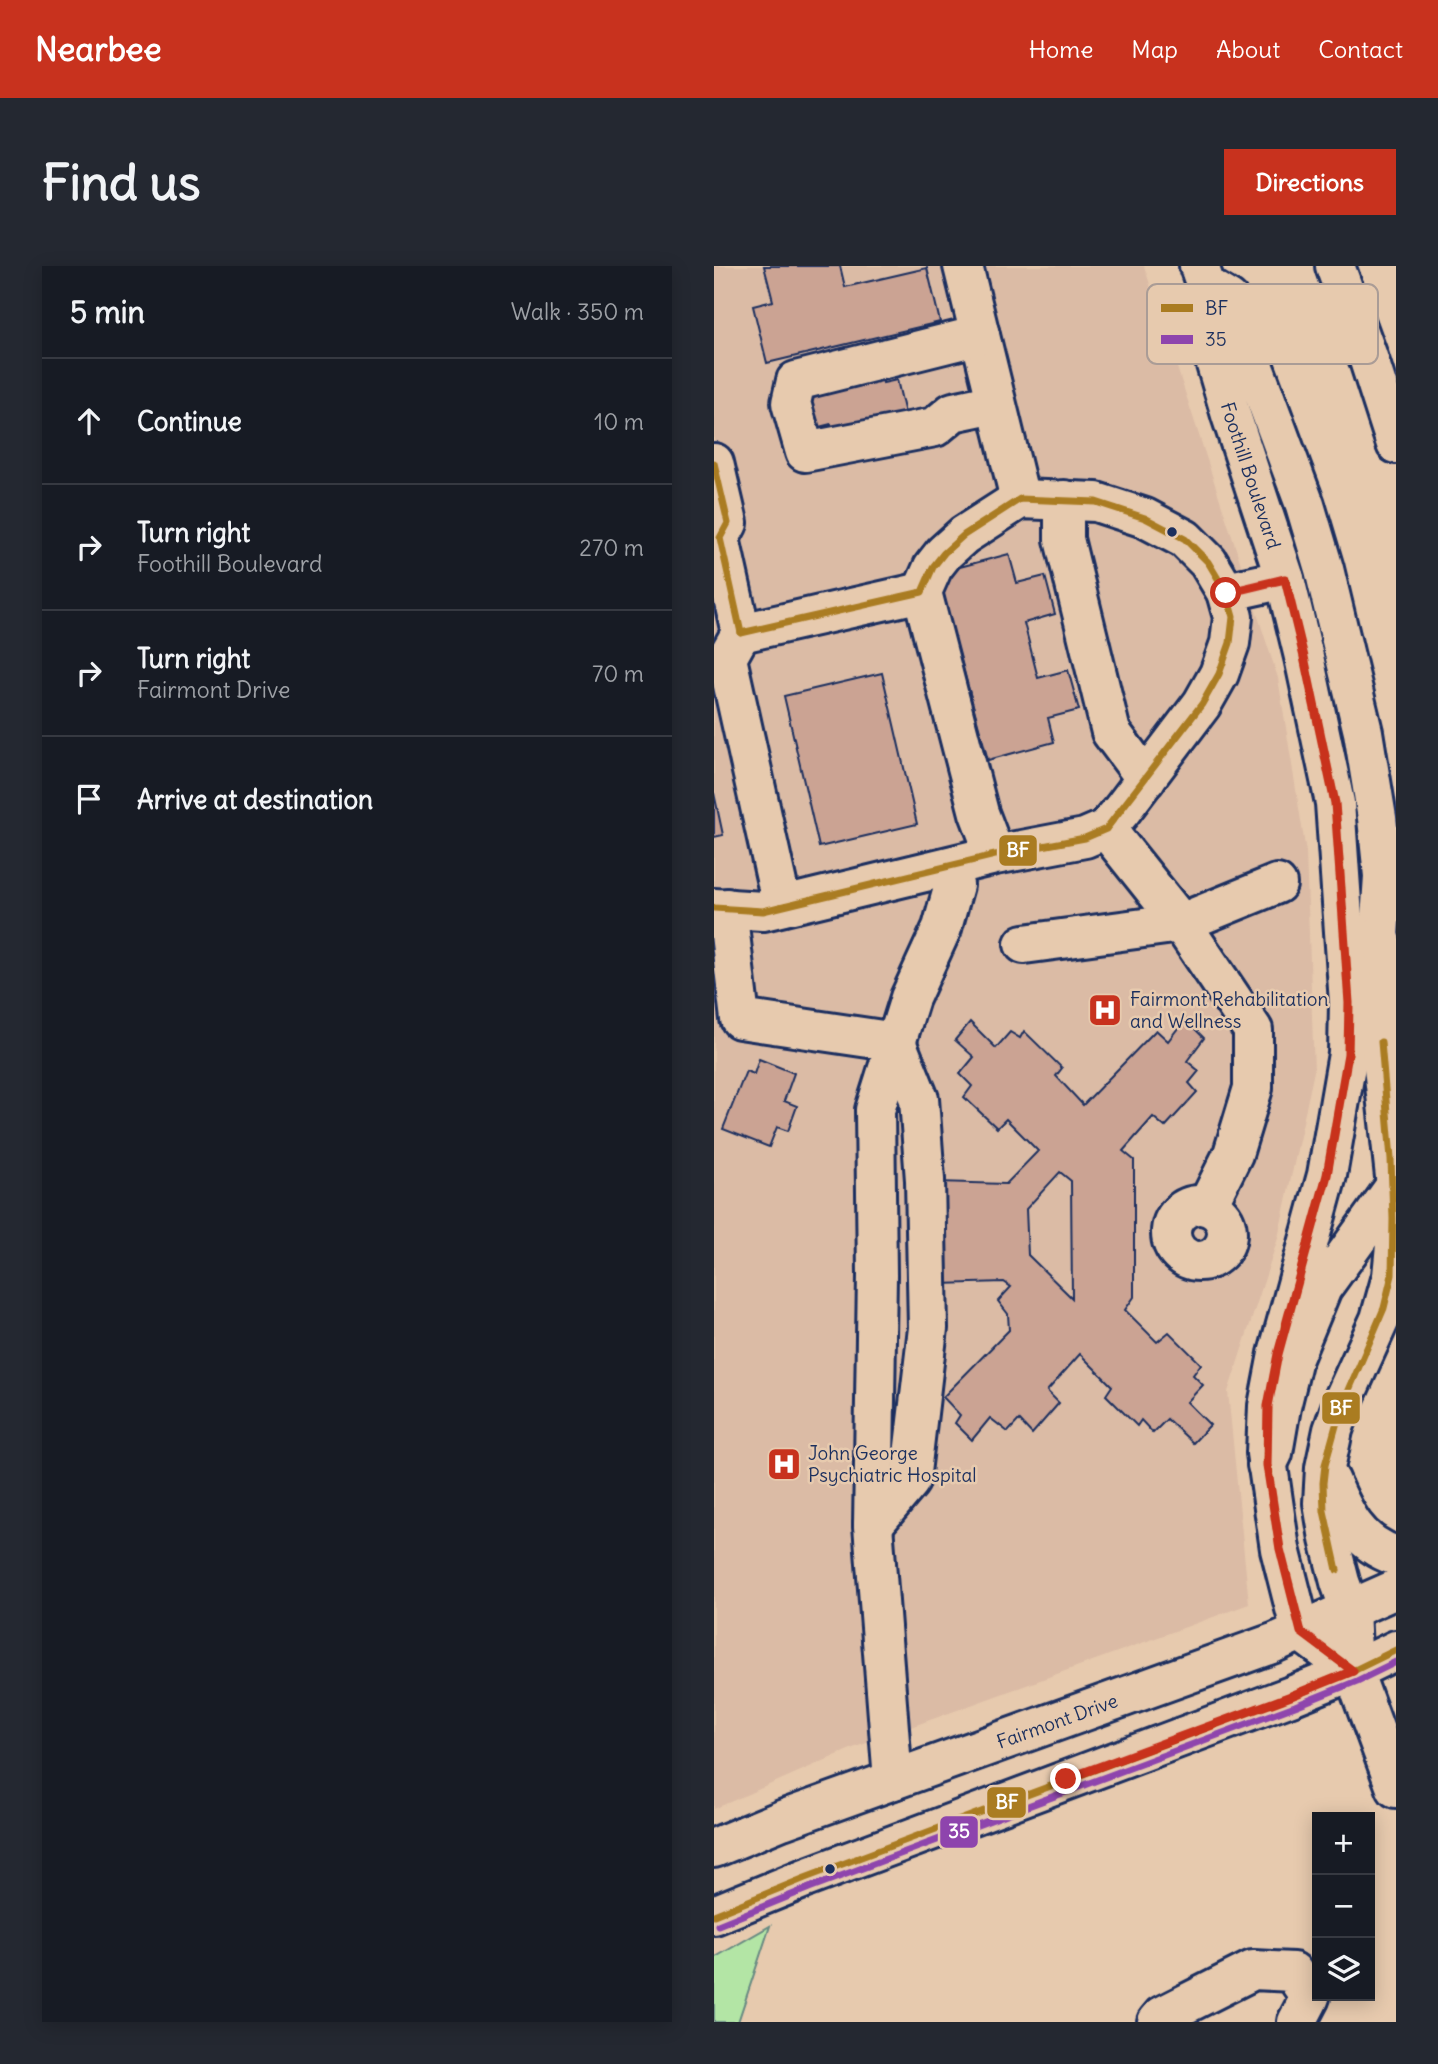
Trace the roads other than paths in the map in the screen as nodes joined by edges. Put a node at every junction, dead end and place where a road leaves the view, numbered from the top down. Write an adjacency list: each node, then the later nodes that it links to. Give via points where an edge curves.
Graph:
1 (963, 266): 4 (main road)
2 (1335, 266): 3 (main road)
3 (1342, 284)
4 (980, 335): 8 (main road); 8 (main road, via 796,381 791,403 805,452 935,427 953,412)
5 (1216, 364): 15 (main road, Foothill Boulevard)
6 (1253, 364): 14 (main road, Foothill Boulevard)
7 (1370, 364): 9 (main road)
8 (996, 403): 11 (main road)
9 (1396, 444)
10 (714, 463): 13 (main road, via 728,523)
11 (1020, 499): 12 (main road); 16 (main road, via 944,553)
12 (1065, 500): 17 (main road, via 1096,502 1145,518 1185,540 1208,562); 19 (main road, via 1064,539 1111,732)
13 (717, 539): 18 (main road)
14 (1324, 569): 15 (main road); 27 (main road, Foothill Boulevard, via 1363,732 1377,818 1383,876)
15 (1285, 579): 17 (main road); 33 (main road, Foothill Boulevard, via 1335,803 1349,1003 1348,1054 1327,1175 1278,1354 1268,1406)
16 (922, 592): 18 (main road); 21 (main road, via 979,813)
17 (1226, 593): 19 (main road, via 1233,617 1219,674)
18 (741, 633): 24 (main road, via 727,658)
19 (1146, 779): 20 (main road)
20 (1106, 829): 21 (main road, via 1085,838); 26 (main road)
21 (995, 855): 22 (main road)
22 (949, 867): 24 (main road); 30 (main road, via 954,885 942,928)
23 (1277, 884): 26 (main road)
24 (782, 906): 25 (main road, via 763,911)
25 (720, 908): 30 (main road, via 740,1019)
26 (1181, 923): 28 (main road); 32 (main road, via 1253,1030 1253,1088 1233,1154)
27 (1379, 936): 29 (main road); 31 (main road, Foothill Boulevard, via 1379,1031)
28 (1024, 943)
29 (1396, 975)
30 (896, 1042): 35 (main road, via 875,1110); 35 (main road, via 919,1099 928,1328 910,1480)
31 (1396, 1186): 33 (main road, via 1322,1288 1293,1358); 34 (main road, Foothill Boulevard, via 1392,1276 1380,1319 1345,1396)
32 (1207, 1206)
33 (1267, 1465): 39 (main road, Foothill Boulevard, via 1280,1549)
34 (1325, 1468): 36 (main road, via 1345,1514 1363,1537); 38 (main road, Foothill Boulevard, via 1323,1503 1329,1539)
35 (873, 1525): 42 (main road)
36 (1396, 1556)
37 (1396, 1589): 38 (main road, Fairmont Drive)
38 (1350, 1610): 39 (main road, Fairmont Drive); 41 (main road, Foothill Boulevard)
39 (1301, 1632): 41 (main road); 42 (main road, Fairmont Drive)
40 (1396, 1650): 41 (main road)
41 (1353, 1671): 43 (main road, Foothill Boulevard); 45 (main road)
42 (893, 1780): 44 (main road, Fairmont Drive)
43 (1396, 1788)
44 (714, 1848)
45 (714, 1915)
46 (1157, 2022): 47 (main road, via 1254,1970 1293,1972 1310,1997)
47 (1297, 2022)

